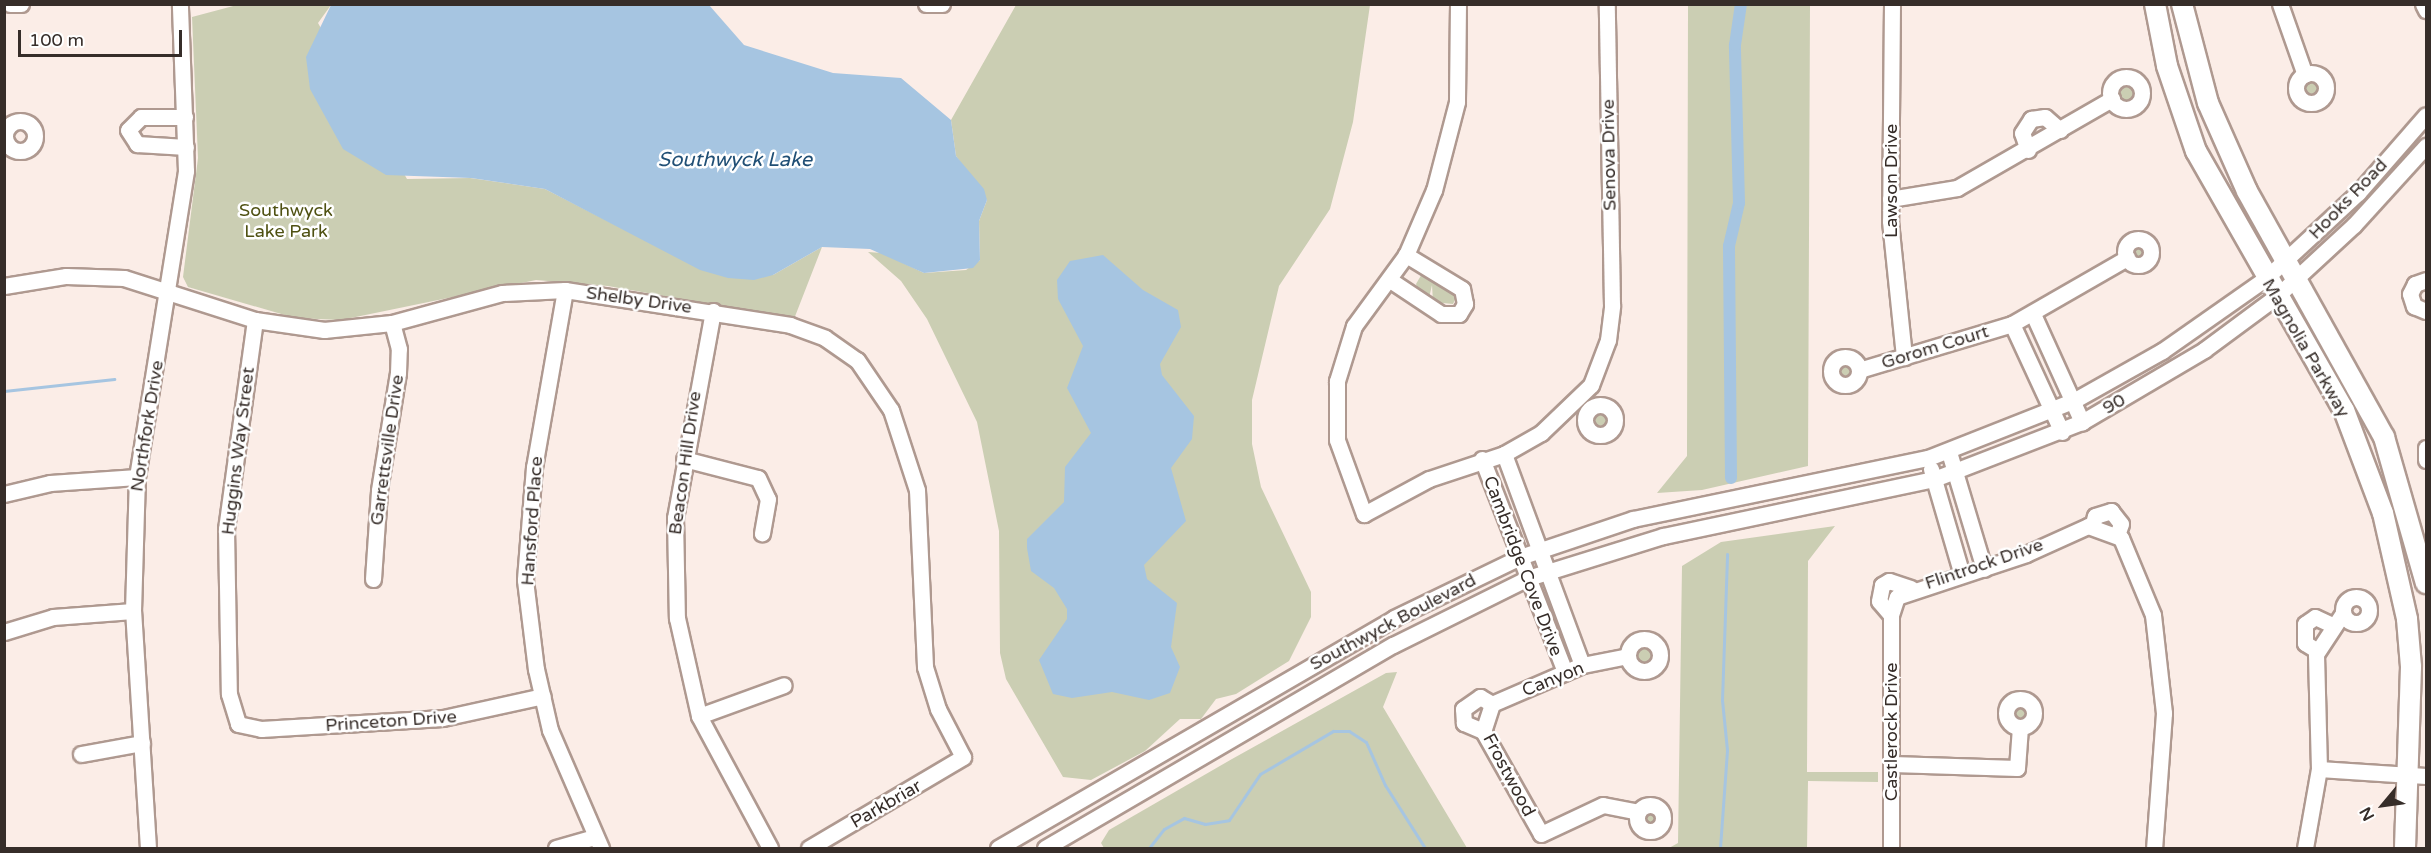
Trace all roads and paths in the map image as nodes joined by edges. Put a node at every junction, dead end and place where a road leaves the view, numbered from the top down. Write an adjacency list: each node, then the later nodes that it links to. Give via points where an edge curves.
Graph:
1 (10, 4): 2 (street)
2 (21, 4)
3 (926, 4): 4 (street)
4 (942, 4)
5 (1458, 4): 23 (street, via 1453,121 1428,208)
6 (1607, 4): 48 (street, Senova Drive, via 1612,305 1601,363 1582,408)
7 (1892, 4): 22 (street, Lawson Drive)
8 (2155, 4): 26 (main road, Magnolia Parkway, via 2167,66 2196,151)
9 (2182, 4): 25 (main road, Magnolia Parkway, via 2208,103)
10 (2280, 4): 14 (street)
11 (2422, 4): 13 (street)
12 (181, 5): 17 (street, Northfork Drive)
13 (2427, 10)
14 (2305, 75)
15 (2112, 99): 18 (street)
16 (2427, 115): 25 (street, Hooks Road, via 2358,193)
17 (185, 117): 20 (street, Northfork Drive); 20 (street, via 141,117 128,130 136,144)
18 (2060, 130): 21 (street); 21 (street, via 2045,117 2031,119 2022,133)
19 (2427, 146): 27 (street, Hooks Road)
20 (186, 147): 32 (street, Northfork Drive)
21 (2028, 150): 22 (street, via 1939,194)
22 (1890, 199): 40 (street, Lawson Drive)
23 (1406, 255): 28 (street); 28 (street, via 1462,289 1465,304 1460,314 1441,314)
24 (2127, 258): 36 (street, Gorom Court)
25 (2285, 260): 26 (street, Hooks Road); 27 (main road, Magnolia Parkway)
26 (2265, 279): 33 (main road, Magnolia Parkway); 42 (street, 90, via 2162,351)
27 (2297, 279): 33 (street, Hooks Road); 67 (main road, Magnolia Parkway, via 2385,438)
28 (1390, 280): 51 (street, via 1354,326 1337,381 1339,449 1364,514 1429,479)
29 (2427, 280): 35 (street, via 2415,284 2410,294 2414,306)
30 (4, 286): 32 (street, Shelby Drive, via 102,276)
31 (565, 290): 34 (street, Shelby Drive); 38 (street, Shelby Drive, via 502,293); 80 (street, Hansford Place, via 534,467 525,554 531,639)
32 (170, 291): 37 (street, Shelby Drive); 55 (street, Northfork Drive)
33 (2277, 296): 44 (street, 90, via 2204,350); 92 (main road, Magnolia Parkway, via 2344,410 2383,513 2407,619)
34 (713, 311): 50 (street, Beacon Hill Drive); 88 (street, Shelby Drive, via 790,325 825,338 857,360 885,397 920,505 925,667 938,709)
35 (2427, 311)
36 (2033, 314): 39 (street, Gorom Court); 42 (street)
37 (255, 320): 38 (street, Shelby Drive, via 324,330); 83 (street, Huggins Way Street, via 226,529 229,694)
38 (392, 323): 66 (street, Garrettsville Drive, via 399,349 398,373 379,490)
39 (2012, 324): 40 (street, Gorom Court); 43 (street, Gorom Court)
40 (1904, 357): 41 (street, Gorom Court)
41 (1859, 370)
42 (2073, 401): 43 (street, 90); 44 (street)
43 (2053, 411): 45 (street, Gorom Court); 47 (street, 90)
44 (2082, 422): 45 (street, 90)
45 (2062, 432): 54 (street, 90)
46 (2427, 448): 52 (street)
47 (1949, 452): 49 (street, 90); 54 (street)
48 (1504, 454): 51 (street); 60 (street, Cambridge Cove Drive)
49 (1928, 458): 53 (street, Southwyck Boulevard); 56 (street)
50 (684, 459): 59 (street, via 758,478 768,499); 82 (street, Beacon Hill Drive, via 674,577 680,638)
51 (1482, 459): 61 (street, Cambridge Cove Drive)
52 (2427, 460)
53 (1871, 473): 58 (street); 60 (street, Southwyck Boulevard, via 1633,519)
54 (1955, 473): 56 (street, 90); 62 (street)
55 (137, 477): 57 (street, via 50,483); 70 (street, Northfork Drive)
56 (1934, 479): 58 (street, Southwyck Boulevard); 64 (street)
57 (4, 494)
58 (1876, 495): 63 (street, Southwyck Boulevard, via 1663,536)
59 (762, 533)
60 (1539, 551): 61 (street, Southwyck Boulevard); 63 (street, Cambridge Cove Drive)
61 (1520, 557): 65 (street, Cambridge Cove Drive); 91 (street, Southwyck Boulevard, via 1394,618)
62 (1984, 569): 64 (street, Flintrock Drive); 103 (street, Flintrock Drive, via 2105,530 2145,589 2158,643 2164,747)
63 (1547, 572): 65 (street, Southwyck Boulevard); 77 (street, Cambridge Cove Drive)
64 (1962, 575): 68 (street, Flintrock Drive)
65 (1528, 578): 78 (street, Cambridge Cove Drive); 93 (street, Southwyck Boulevard, via 1393,645)
66 (373, 579)
67 (2427, 583)
68 (1911, 588): 69 (street, Flintrock Drive); 72 (street, Castlerock Drive, via 1889,581 1882,585 1879,601)
69 (1897, 597): 72 (street, Castlerock Drive)
70 (133, 611): 74 (street, via 53,617); 86 (street, Northfork Drive)
71 (2343, 613): 73 (street)
72 (1891, 615): 89 (street, Castlerock Drive)
73 (2332, 625): 75 (street); 75 (street, via 2315,617 2305,624 2305,643)
74 (4, 632)
75 (2316, 650): 90 (street)
76 (1628, 656): 77 (street, Canyon)
77 (1582, 665): 78 (street, Canyon)
78 (1564, 672): 81 (street, Canyon)
79 (784, 685): 82 (street)
80 (543, 696): 83 (street, Princeton Drive, via 443,718 261,729); 95 (street, Hansford Place, via 563,767)
81 (1489, 709): 85 (street, Frostwood); 85 (street, Canyon, via 1480,697 1463,709 1469,728)
82 (699, 716): 98 (street, Beacon Hill Drive)
83 (238, 724)
84 (2020, 727): 89 (street, via 2017,768)
85 (1483, 731): 94 (street, Frostwood, via 1541,834 1603,805)
86 (142, 744): 87 (street); 96 (street, Northfork Drive)
87 (81, 754)
88 (963, 757): 99 (street, Parkbriar)
89 (1892, 764): 102 (street, Castlerock Drive)
90 (2319, 769): 92 (street); 104 (street)
91 (1133, 770): 93 (street); 100 (street, Southwyck Boulevard)
92 (2418, 775): 105 (main road, Magnolia Parkway)
93 (1145, 790): 101 (street, Southwyck Boulevard)
94 (1638, 812)
95 (598, 843): 97 (street)
96 (147, 849)
97 (556, 849)
98 (770, 849)
99 (809, 849)
100 (998, 849)
101 (1045, 849)
102 (1891, 849)
103 (2154, 849)
104 (2305, 849)
105 (2405, 849)

